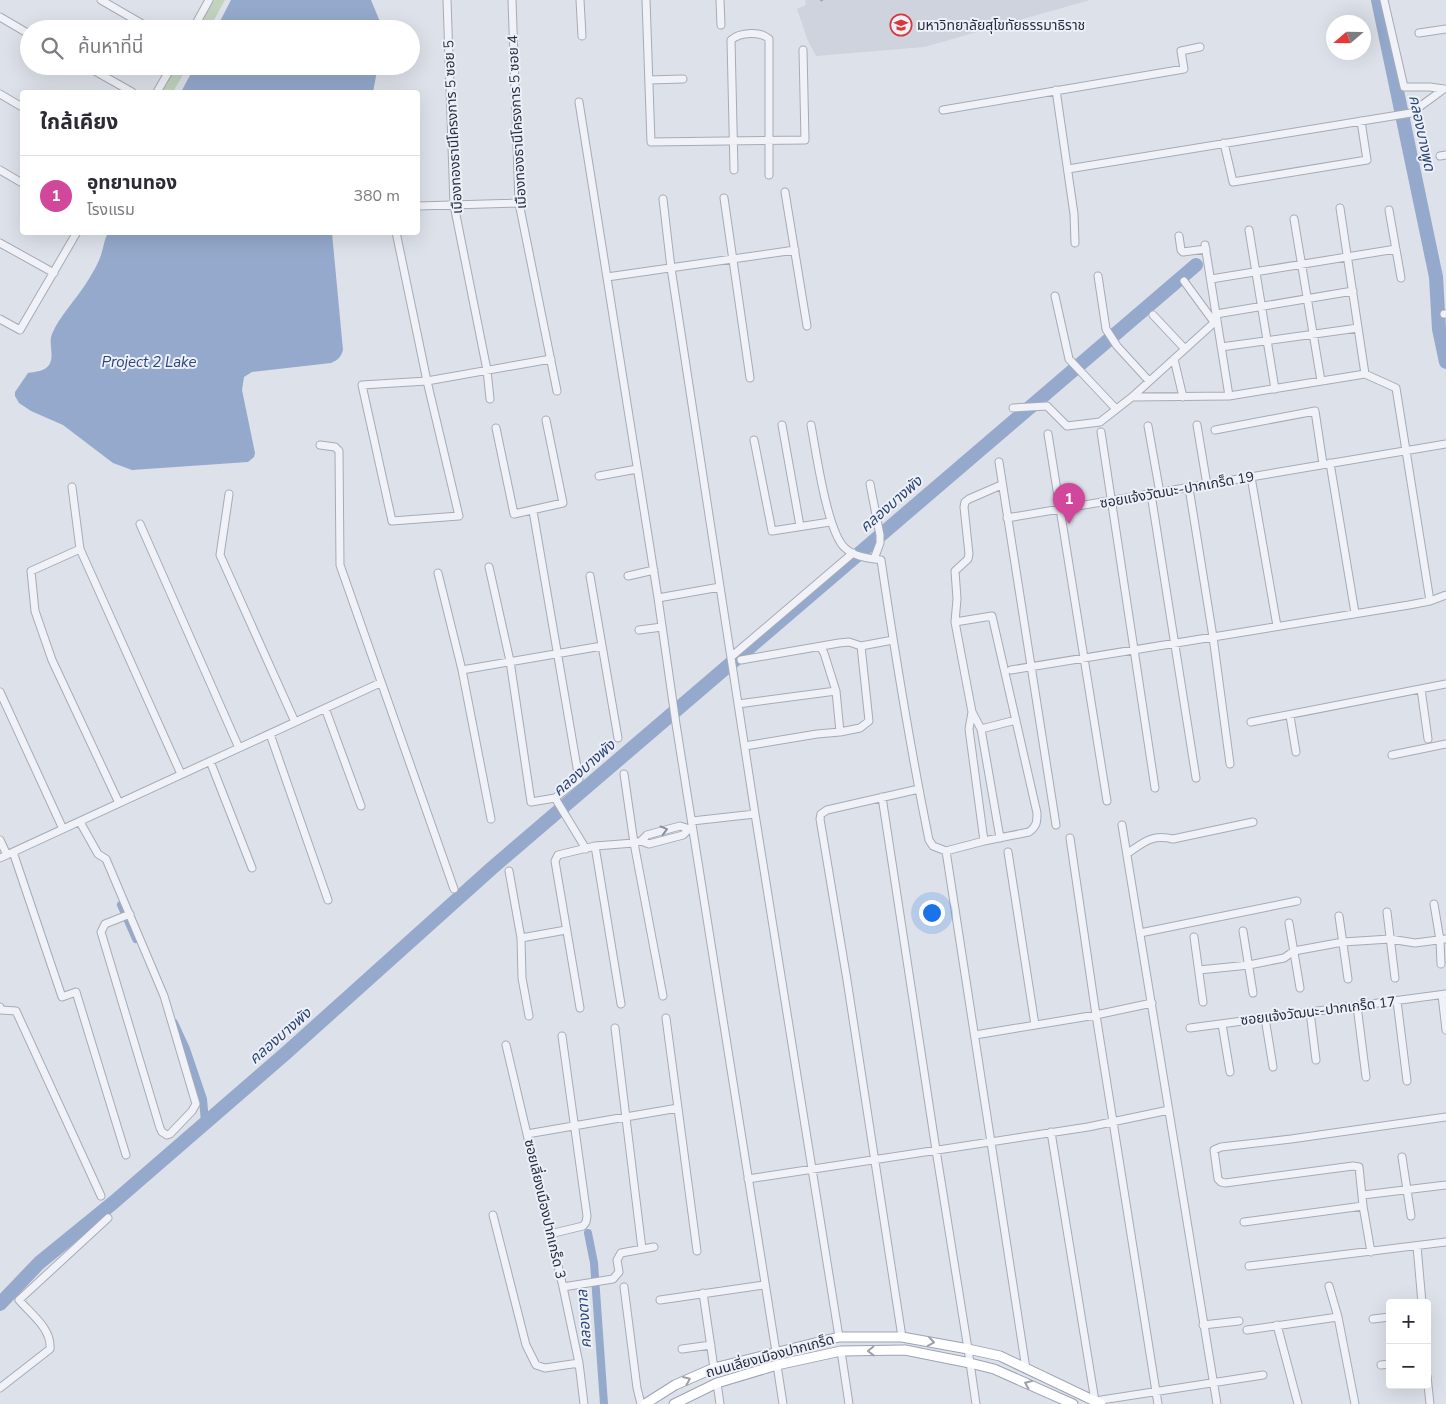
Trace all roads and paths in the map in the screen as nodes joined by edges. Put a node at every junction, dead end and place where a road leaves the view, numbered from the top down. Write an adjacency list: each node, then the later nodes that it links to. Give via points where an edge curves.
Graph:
1 (101, 0): 10 (street)
2 (209, 0): 11 (street)
3 (447, 0): 44 (street, เมืองทองธานีโครงการ 5 ซอย 5)
4 (512, 0): 43 (street, เมืองทองธานีโครงการ 5 ซอย 4)
5 (580, 0): 16 (street)
6 (646, 0): 22 (street)
7 (720, 0): 12 (street)
8 (1384, 0): 26 (street, via 1404,87 1430,87)
9 (0, 17): 13 (street)
10 (135, 20)
11 (198, 20)
12 (721, 25)
13 (20, 29)
14 (1446, 29): 15 (street)
15 (1419, 33)
16 (582, 36)
17 (1200, 47): 25 (street, via 1181,51 1184,69)
18 (803, 50): 33 (street, via 805,140)
19 (102, 75): 23 (street)
20 (167, 75): 24 (street)
21 (683, 79): 22 (street)
22 (649, 80): 32 (street, via 651,142)
23 (128, 90)
24 (158, 90)
25 (1056, 90): 30 (street); 35 (street)
26 (1445, 92): 31 (street, via 1411,113)
27 (0, 94): 29 (street)
28 (579, 102): 64 (street)
29 (20, 106)
30 (943, 110)
31 (1361, 121): 34 (street); 34 (street, via 1367,160 1233,182)
32 (734, 142): 33 (street); 33 (street, via 731,40 735,36 752,34 769,39); 37 (street)
33 (768, 142): 38 (street)
34 (1224, 142): 35 (street)
35 (1068, 169): 54 (street)
36 (0, 170): 39 (street)
37 (734, 170)
38 (769, 175)
39 (20, 181)
40 (785, 192): 56 (street)
41 (724, 198): 58 (street)
42 (663, 199): 60 (street)
43 (519, 203): 44 (street); 81 (street, เมืองทองธานีโครงการ 5 ซอย 4)
44 (454, 205): 45 (street); 83 (street, เมืองทองธานีโครงการ 5 ซอย 5)
45 (420, 206)
46 (1340, 208): 57 (street)
47 (1389, 210): 55 (street)
48 (1294, 219): 59 (street)
49 (1249, 230): 61 (street)
50 (75, 235): 62 (street)
51 (397, 235): 86 (street)
52 (1179, 236): 66 (street, via 1183,252 1206,247)
53 (0, 243): 62 (street)
54 (1076, 243)
55 (1396, 249): 57 (street); 65 (street)
56 (795, 250): 58 (street); 75 (street)
57 (1348, 256): 59 (street); 68 (street)
58 (732, 258): 60 (street); 85 (street)
59 (1302, 264): 61 (street); 70 (street)
60 (671, 268): 64 (street); 138 (street)
61 (1256, 271): 66 (street); 71 (street)
62 (54, 273): 73 (street, via 20,330)
63 (1098, 276): 87 (street, via 1106,329 1117,346)
64 (607, 277): 112 (street)
65 (1401, 278)
66 (1211, 279): 74 (street)
67 (1184, 281): 74 (street)
68 (1353, 292): 70 (street); 76 (street)
69 (1055, 296): 96 (street, via 1069,359)
70 (1308, 299): 71 (street); 77 (street)
71 (1262, 306): 74 (street); 78 (street)
72 (1153, 315): 80 (street)
73 (0, 319)
74 (1216, 319): 79 (street); 80 (street)
75 (807, 326)
76 (1358, 328): 77 (street); 84 (street)
77 (1314, 334): 78 (street); 88 (street)
78 (1267, 341): 79 (street); 89 (street)
79 (1221, 347): 92 (street)
80 (1185, 349): 82 (street)
81 (551, 359): 83 (street); 90 (street, เมืองทองธานีโครงการ 5 ซอย 4)
82 (1174, 359): 87 (street); 91 (street)
83 (487, 370): 86 (street); 94 (street, เมืองทองธานีโครงการ 5 ซอย 5)
84 (1365, 374): 88 (street); 109 (street, via 1396,388)
85 (750, 378)
86 (427, 381): 86 (street, via 362,385 392,520 459,516)
87 (1150, 381): 93 (street)
88 (1321, 381): 89 (street)
89 (1275, 389): 92 (street)
90 (557, 391)
91 (1183, 396): 92 (street); 93 (street)
92 (1229, 396)
93 (1132, 397): 96 (street)
94 (490, 399)
95 (1013, 408): 96 (street, via 1047,406 1066,426 1100,422)
96 (1116, 409)
97 (546, 420): 125 (street, via 564,503)
98 (782, 425): 129 (street)
99 (811, 425): 127 (street)
100 (1197, 425): 116 (street)
101 (1148, 426): 120 (street)
102 (496, 428): 125 (street, via 514,514)
103 (1214, 430): 111 (street, via 1315,411)
104 (1101, 432): 123 (street)
105 (1048, 434): 124 (street)
106 (754, 440): 129 (street, via 772,531)
107 (1446, 444): 109 (street, ซอยแจ้งวัฒนะ-ปากเกร็ด 19)
108 (320, 445): 162 (street, via 335,447 339,451 340,565)
109 (1406, 450): 111 (street, ซอยแจ้งวัฒนะ-ปากเกร็ด 19); 141 (street)
110 (999, 462): 126 (street)
111 (1326, 464): 114 (street, ซอยแจ้งวัฒนะ-ปากเกร็ด 19); 142 (street)
112 (637, 469): 113 (street); 134 (street)
113 (599, 476)
114 (1251, 477): 116 (street, ซอยแจ้งวัฒนะ-ปากเกร็ด 19); 144 (street)
115 (870, 484): 132 (street, via 880,533)
116 (1207, 485): 119 (street, ซอยแจ้งวัฒนะ-ปากเกร็ด 19)
117 (999, 486): 143 (street, via 965,502 969,554 955,571)
118 (72, 487): 130 (street)
119 (1189, 488): 120 (street, ซอยแจ้งวัฒนะ-ปากเกร็ด 19); 147 (street)
120 (1160, 493): 122 (street, ซอยแจ้งวัฒนะ-ปากเกร็ด 19)
121 (229, 494): 172 (street, via 220,554)
122 (1151, 494): 123 (street, ซอยแจ้งวัฒนะ-ปากเกร็ด 19); 149 (street)
123 (1111, 501): 124 (street, ซอยแจ้งวัฒนะ-ปากเกร็ด 19); 153 (street)
124 (1060, 509): 126 (street, ซอยแจ้งวัฒนะ-ปากเกร็ด 19); 156 (street)
125 (533, 510): 154 (street)
126 (1007, 518): 159 (street)
127 (830, 522): 129 (street); 131 (street, via 844,547)
128 (140, 524): 181 (street)
129 (800, 526)
130 (80, 549): 186 (street); 194 (street, via 31,571 36,611 52,660)
131 (854, 553): 132 (street); 155 (street)
132 (874, 559): 148 (street, via 881,560)
133 (489, 567): 158 (street)
134 (654, 570): 137 (street); 140 (street)
135 (438, 573): 160 (street)
136 (590, 576): 150 (street)
137 (628, 576)
138 (720, 588): 140 (street); 155 (street)
139 (1446, 594): 141 (street)
140 (658, 598): 145 (street)
141 (1430, 600): 142 (street)
142 (1355, 613): 144 (street)
143 (955, 622): 169 (street); 171 (street, via 992,616)
144 (1277, 626): 147 (street)
145 (662, 627): 146 (street); 198 (street)
146 (639, 630)
147 (1213, 637): 149 (street); 185 (street)
148 (893, 640): 151 (street); 190 (street)
149 (1174, 644): 153 (street); 188 (street)
150 (602, 646): 154 (street); 177 (street)
151 (861, 646): 152 (street, via 849,642); 175 (street, via 869,721 860,728)
152 (820, 648): 157 (street); 164 (street)
153 (1134, 650): 156 (street); 189 (street)
154 (558, 654): 158 (street); 192 (street, via 579,779)
155 (731, 657): 167 (street)
156 (1084, 658): 159 (street); 193 (street)
157 (742, 660)
158 (510, 661): 160 (street); 192 (street, via 531,802)
159 (1032, 666): 161 (street); 201 (street)
160 (462, 670): 197 (street)
161 (1011, 670)
162 (380, 682): 168 (street); 218 (street)
163 (1446, 684): 165 (street)
164 (836, 690): 167 (street); 175 (street)
165 (1421, 690): 170 (street); 178 (street)
166 (0, 692): 203 (street)
167 (738, 704): 180 (street)
168 (325, 708): 172 (street); 195 (street)
169 (972, 712): 174 (street); 208 (street, via 969,729)
170 (1290, 716): 173 (street); 182 (street)
171 (1016, 720): 174 (street); 205 (street, via 1037,822 1029,832)
172 (295, 722): 176 (street)
173 (1251, 722)
174 (981, 729): 205 (street)
175 (840, 732): 180 (street)
176 (270, 734): 181 (street); 219 (street)
177 (618, 738)
178 (1428, 739)
179 (1446, 744): 183 (street)
180 (745, 746): 196 (street)
181 (239, 748): 184 (street)
182 (1296, 752)
183 (1392, 755)
184 (210, 761): 186 (street); 216 (street)
185 (1230, 764)
186 (182, 774): 194 (street)
187 (624, 774): 209 (street)
188 (1196, 778)
189 (1155, 788)
190 (919, 789): 191 (street); 212 (street, via 929,840 933,846)
191 (882, 797): 278 (street); 281 (street, via 827,810 820,819)
192 (555, 798): 211 (street)
193 (1107, 801)
194 (119, 803): 199 (street)
195 (361, 806)
196 (756, 814): 198 (street); 282 (street)
197 (491, 819)
198 (692, 821): 204 (street)
199 (80, 822): 203 (street); 223 (street, via 98,854 106,859)
200 (1253, 822): 214 (street, via 1173,839 1151,838)
201 (1056, 825)
202 (1122, 826): 214 (street)
203 (63, 829): 215 (street)
204 (690, 830): 209 (street, via 680,826 647,835); 283 (street)
205 (1000, 838): 208 (street)
206 (1070, 838): 252 (street)
207 (0, 840): 215 (street)
208 (984, 841): 212 (street)
209 (638, 842): 210 (street); 243 (street)
210 (595, 846): 211 (street); 247 (street)
211 (586, 849): 226 (street, via 558,854 556,861)
212 (946, 851): 261 (street)
213 (1008, 852): 257 (street)
214 (1128, 854): 228 (street)
215 (7, 855): 279 (street, via 62,997 76,992)
216 (252, 868)
217 (509, 871): 230 (street)
218 (454, 889)
219 (328, 900)
220 (1296, 901): 228 (street)
221 (1434, 904): 232 (street)
222 (1387, 912): 231 (street)
223 (130, 914): 223 (street, via 164,996 196,1104 167,1135 160,1128 101,932 105,924)
224 (1339, 916): 233 (street)
225 (1289, 923): 234 (street)
226 (566, 930): 230 (street); 250 (street)
227 (1243, 931): 236 (street)
228 (1140, 933): 246 (street)
229 (1194, 937): 237 (street)
230 (521, 938): 253 (street, via 522,978)
231 (1390, 938): 232 (street, via 1415,943); 233 (street); 238 (street)
232 (1443, 939): 235 (street)
233 (1343, 942): 234 (street); 239 (street)
234 (1294, 951): 236 (street, via 1284,958); 240 (street)
235 (1441, 964)
236 (1248, 965): 237 (street); 241 (street)
237 (1199, 970): 245 (street)
238 (1395, 978)
239 (1348, 979)
240 (1300, 988)
241 (1253, 993)
242 (1444, 994): 244 (street, ซอยแจ้งวัฒนะ-ปากเกร็ด 17); 260 (street)
243 (663, 996)
244 (1397, 1001): 249 (street, ซอยแจ้งวัฒนะ-ปากเกร็ด 17); 268 (street)
245 (1203, 1002)
246 (1152, 1003): 252 (street); 270 (street)
247 (621, 1004)
248 (0, 1006): 287 (street, via 1,1010 16,1011)
249 (1357, 1006): 251 (street, ซอยแจ้งวัฒนะ-ปากเกร็ด 17); 267 (street)
250 (580, 1008)
251 (1310, 1012): 255 (street, ซอยแจ้งวัฒนะ-ปากเกร็ด 17); 264 (street)
252 (1096, 1015): 257 (street); 273 (street)
253 (528, 1016)
254 (666, 1018): 269 (street)
255 (1265, 1018): 256 (street, ซอยแจ้งวัฒนะ-ปากเกร็ด 17); 265 (street)
256 (1222, 1024): 259 (street, ซอยแจ้งวัฒนะ-ปากเกร็ด 17); 266 (street)
257 (1035, 1025): 261 (street)
258 (615, 1028): 271 (street)
259 (1190, 1028)
260 (1446, 1030)
261 (975, 1035): 277 (street)
262 (562, 1036): 274 (street)
263 (506, 1045): 276 (street, ซอยเลี่ยงเมืองปากเกร็ด 3)
264 (1316, 1060)
265 (1274, 1067)
266 (1230, 1072)
267 (1366, 1078)
268 (1407, 1081)
269 (678, 1108): 271 (street); 298 (street)
270 (1169, 1110): 273 (street); 312 (street)
271 (625, 1117): 274 (street); 297 (street)
272 (1446, 1118): 286 (street, via 1214,1150 1221,1182 1353,1166 1359,1167)
273 (1113, 1122): 275 (street); 334 (street)
274 (575, 1126): 276 (street); 293 (street, via 586,1222 583,1226)
275 (1051, 1132): 277 (street); 335 (street)
276 (527, 1134): 293 (street, ซอยเลี่ยงเมืองปากเกร็ด 3)
277 (991, 1141): 278 (street); 328 (street)
278 (936, 1150): 281 (street); 319 (street)
279 (126, 1155)
280 (1402, 1157): 285 (street)
281 (876, 1160): 282 (street); 316 (street)
282 (812, 1169): 283 (street); 315 (street)
283 (748, 1179): 301 (street)
284 (1446, 1185): 285 (street)
285 (1407, 1190): 286 (street); 290 (street)
286 (1363, 1195): 288 (street)
287 (101, 1196)
288 (1363, 1206): 292 (street); 299 (street)
289 (493, 1215): 322 (street, via 526,1345 536,1365 545,1368)
290 (1411, 1216)
291 (108, 1218): 332 (street, via 19,1300 46,1330 50,1349)
292 (1244, 1222)
293 (550, 1234): 303 (street, ซอยเลี่ยงเมืองปากเกร็ด 3)
294 (1446, 1242): 295 (street)
295 (1417, 1246): 299 (street); 306 (street)
296 (654, 1247): 297 (street)
297 (642, 1249): 303 (street, via 619,1255 619,1272 613,1279)
298 (697, 1251)
299 (1371, 1252): 300 (street)
300 (1249, 1266)
301 (764, 1286): 305 (street); 321 (street)
302 (1330, 1286): 308 (street)
303 (563, 1287): 322 (street, ซอยเลี่ยงเมืองปากเกร็ด 3)
304 (624, 1287): 337 (street)
305 (703, 1293): 307 (street); 317 (street)
306 (1422, 1299)
307 (660, 1300)
308 (1338, 1316): 313 (street); 348 (street)
309 (1386, 1317): 310 (street)
310 (1373, 1319)
311 (1239, 1321): 312 (street)
312 (1203, 1325): 331 (street)
313 (1277, 1325): 314 (street); 347 (street)
314 (1247, 1330)
315 (839, 1337): 316 (main road, ถนนเลี่ยงเมืองปากเกร็ด); 321 (main road, ถนนเลี่ยงเมืองปากเกร็ด)
316 (902, 1338): 319 (main road, ถนนเลี่ยงเมืองปากเกร็ด, one-way to 319)
317 (711, 1345): 318 (street); 327 (street)
318 (682, 1349)
319 (968, 1349): 323 (street); 328 (main road, ถนนเลี่ยงเมืองปากเกร็ด, via 1000,1356)
320 (841, 1351): 323 (main road, ถนนเลี่ยงเมืองปากเกร็ด, one-way to 320, via 905,1350); 325 (main road, ถนนเลี่ยงเมืองปากเกร็ด); 342 (street)
321 (776, 1352): 327 (main road, ถนนเลี่ยงเมืองปากเกร็ด)
322 (579, 1363): 336 (street, ซอยเลี่ยงเมืองปากเกร็ด 3)
323 (970, 1363): 343 (street); 344 (main road, ถนนเลี่ยงเมืองปากเกร็ด, one-way to 323, via 994,1369)
324 (1386, 1364): 326 (street)
325 (777, 1365): 330 (main road, ถนนเลี่ยงเมืองปากเกร็ด); 341 (street)
326 (1381, 1365)
327 (714, 1368): 338 (main road, ถนนเลี่ยงเมืองปากเกร็ด, one-way to 327, via 675,1385)
328 (1026, 1369): 335 (main road, ถนนเลี่ยงเมืองปากเกร็ด)
329 (1263, 1375): 331 (street)
330 (717, 1382): 339 (main road, ถนนเลี่ยงเมืองปากเกร็ด); 340 (street)
331 (1212, 1382): 334 (street); 346 (street)
332 (0, 1388)
333 (1428, 1389): 349 (street)
334 (1155, 1392): 335 (street); 345 (street)
335 (1098, 1402)
336 (584, 1404)
337 (641, 1404)
338 (645, 1404)
339 (674, 1404)
340 (720, 1404)
341 (783, 1404)
342 (849, 1404)
343 (976, 1404)
344 (1073, 1404)
345 (1158, 1404)
346 (1216, 1404)
347 (1298, 1404)
348 (1355, 1404)
349 (1430, 1404)

